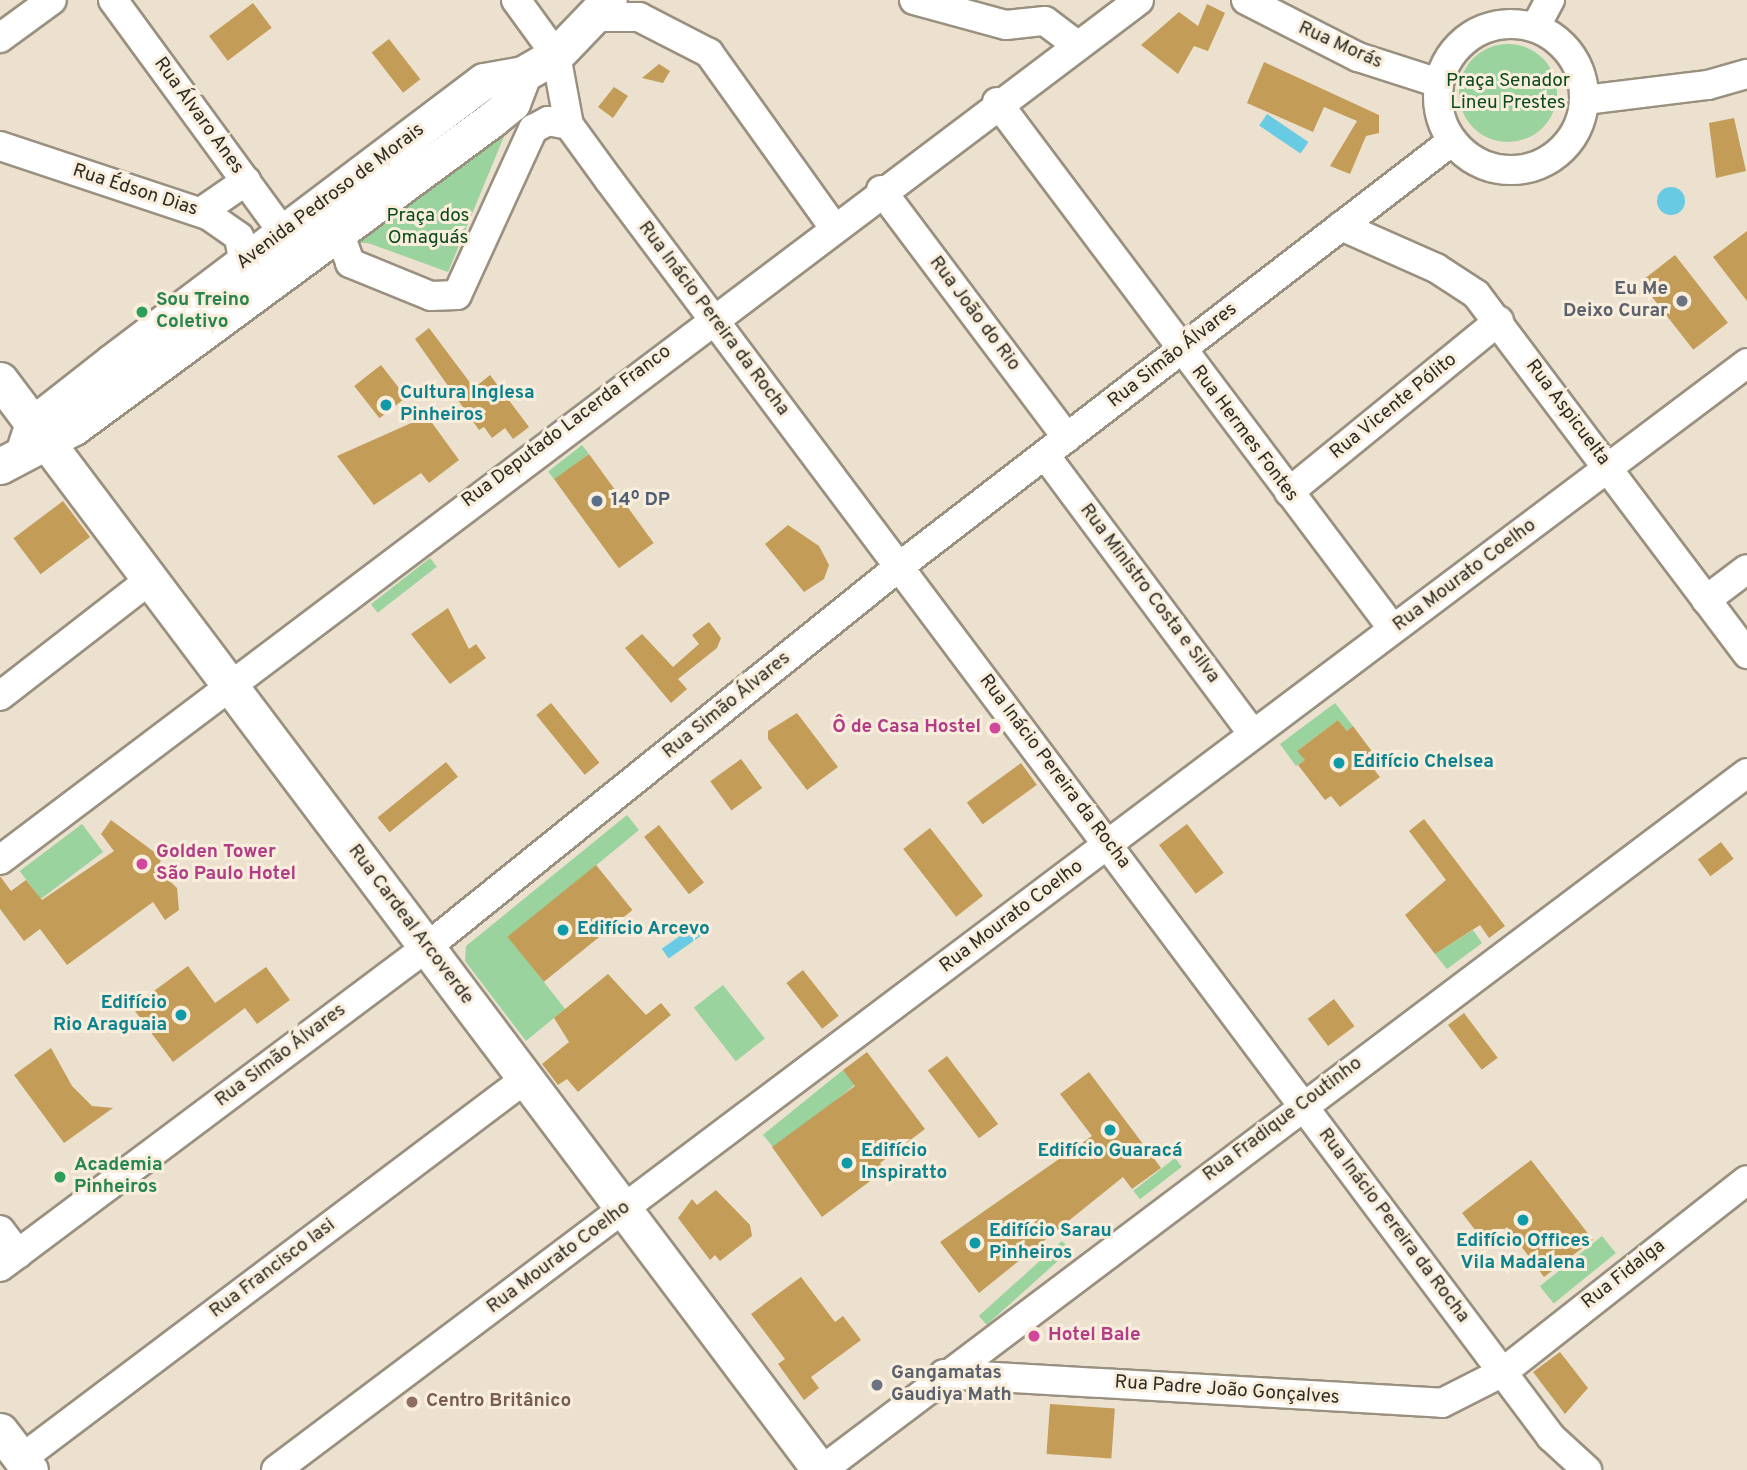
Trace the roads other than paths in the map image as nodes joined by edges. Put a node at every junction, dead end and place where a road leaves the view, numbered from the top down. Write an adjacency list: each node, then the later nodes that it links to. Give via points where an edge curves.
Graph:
1 (51, 0): 12 (street)
2 (113, 0): 24 (street, Rua Álvaro Anes)
3 (516, 0): 14 (street)
4 (914, 0): 10 (street, via 1006,25)
5 (1139, 0): 8 (street, Rua Deputado Lacerda Franco)
6 (1246, 0): 16 (street, Rua Morás, via 1358,57)
7 (1550, 0): 11 (street)
8 (1115, 8): 13 (street, Rua Deputado Lacerda Franco)
9 (601, 9): 14 (main road, Avenida Pedroso de Morais); 27 (street, via 639,17 709,53)
10 (1044, 11): 13 (street)
11 (1536, 26): 16 (street, via 1515,22 1474,32 1446,63); 18 (street, via 1573,55)
12 (0, 38)
13 (1074, 43): 19 (street, Rua Deputado Lacerda Franco)
14 (556, 55): 17 (main road, Avenida Pedroso de Morais); 20 (street, Rua Inácio Pereira da Rocha)
15 (1747, 74): 18 (street, via 1708,85)
16 (1439, 83): 22 (street, via 1438,103)
17 (518, 88): 21 (street); 29 (main road, Avenida Pedroso de Morais, via 484,81); 30 (main road, Avenida Pedroso de Morais)
18 (1585, 100): 22 (street, via 1580,125 1545,163 1495,169)
19 (997, 102): 25 (street, Rua Deputado Lacerda Franco); 34 (street, Rua Hermes Fontes)
20 (569, 125): 21 (street, via 540,122); 32 (street, Rua Inácio Pereira da Rocha)
21 (526, 139): 30 (street, via 457,295 431,296 350,263)
22 (1452, 141): 28 (street, Rua Simão Álvares)
23 (0, 146): 26 (street, Rua Édson Dias)
24 (246, 181): 26 (street); 29 (street, Rua Álvaro Anes)
25 (881, 190): 27 (street, Rua Deputado Lacerda Franco); 38 (street, Rua João do Rio)
26 (201, 212): 31 (street, Rua Édson Dias, via 239,237)
27 (834, 226): 32 (street, Rua Deputado Lacerda Franco)
28 (1341, 226): 33 (street, Rua Aspicuelta, via 1456,280); 34 (street, Rua Simão Álvares)
29 (283, 232): 31 (main road, Avenida Pedroso de Morais)
30 (339, 233): 37 (main road, Avenida Pedroso de Morais)
31 (244, 264): 37 (main road, Avenida Pedroso de Morais)
32 (712, 318): 41 (street, Rua Inácio Pereira da Rocha); 47 (street, Rua Deputado Lacerda Franco)
33 (1499, 321): 39 (street, Rua Aspicuelta); 40 (street, Rua Vicente Pólito)
34 (1180, 350): 38 (street, Rua Simão Álvares); 40 (street, Rua Hermes Fontes)
35 (1747, 363): 39 (street, Rua Mourato Coelho)
36 (0, 380): 37 (main road, Rua Cardeal Arcoverde)
37 (27, 445): 43 (main road, Rua Cardeal Arcoverde)
38 (1058, 456): 41 (street, Rua Simão Álvares); 49 (street, Rua Ministro Costa e Silva)
39 (1608, 468): 44 (street, Rua Aspicuelta); 45 (street, Rua Mourato Coelho)
40 (1289, 492): 45 (street, Rua Hermes Fontes)
41 (900, 566): 51 (street, Rua Inácio Pereira da Rocha); 53 (street, Rua Simão Álvares)
42 (1747, 569): 44 (street)
43 (148, 581): 47 (main road, Rua Cardeal Arcoverde); 48 (street)
44 (1706, 600): 46 (street, Rua Aspicuelta)
45 (1393, 629): 49 (street, Rua Mourato Coelho)
46 (1747, 654)
47 (228, 684): 52 (street, Rua Deputado Lacerda Franco); 53 (main road, Rua Cardeal Arcoverde)
48 (0, 696)
49 (1245, 723): 51 (street, Rua Mourato Coelho)
50 (1747, 773): 55 (street, Rua Fradique Coutinho)
51 (1107, 845): 55 (street, Rua Inácio Pereira da Rocha); 57 (street, Rua Mourato Coelho)
52 (0, 860)
53 (427, 947): 54 (main road, Rua Cardeal Arcoverde); 59 (street, Rua Simão Álvares)
54 (524, 1080): 57 (main road, Rua Cardeal Arcoverde); 64 (street, Rua Francisco Iasi)
55 (1303, 1106): 60 (street, Rua Inácio Pereira da Rocha); 61 (street, Rua Fradique Coutinho)
56 (1747, 1180): 60 (street, Rua Fidalga)
57 (622, 1210): 65 (street, Rua Mourato Coelho); 66 (main road, Rua Cardeal Arcoverde)
58 (0, 1230): 59 (street)
59 (9, 1261)
60 (1503, 1372): 61 (street, Rua Padre João Gonçalves, via 1461,1398 1418,1404); 63 (street, Rua Inácio Pereira da Rocha)
61 (944, 1374): 66 (street, Rua Fradique Coutinho)
62 (0, 1431): 64 (main road)
63 (1572, 1464)
64 (25, 1465)
65 (276, 1470)
66 (821, 1470)

